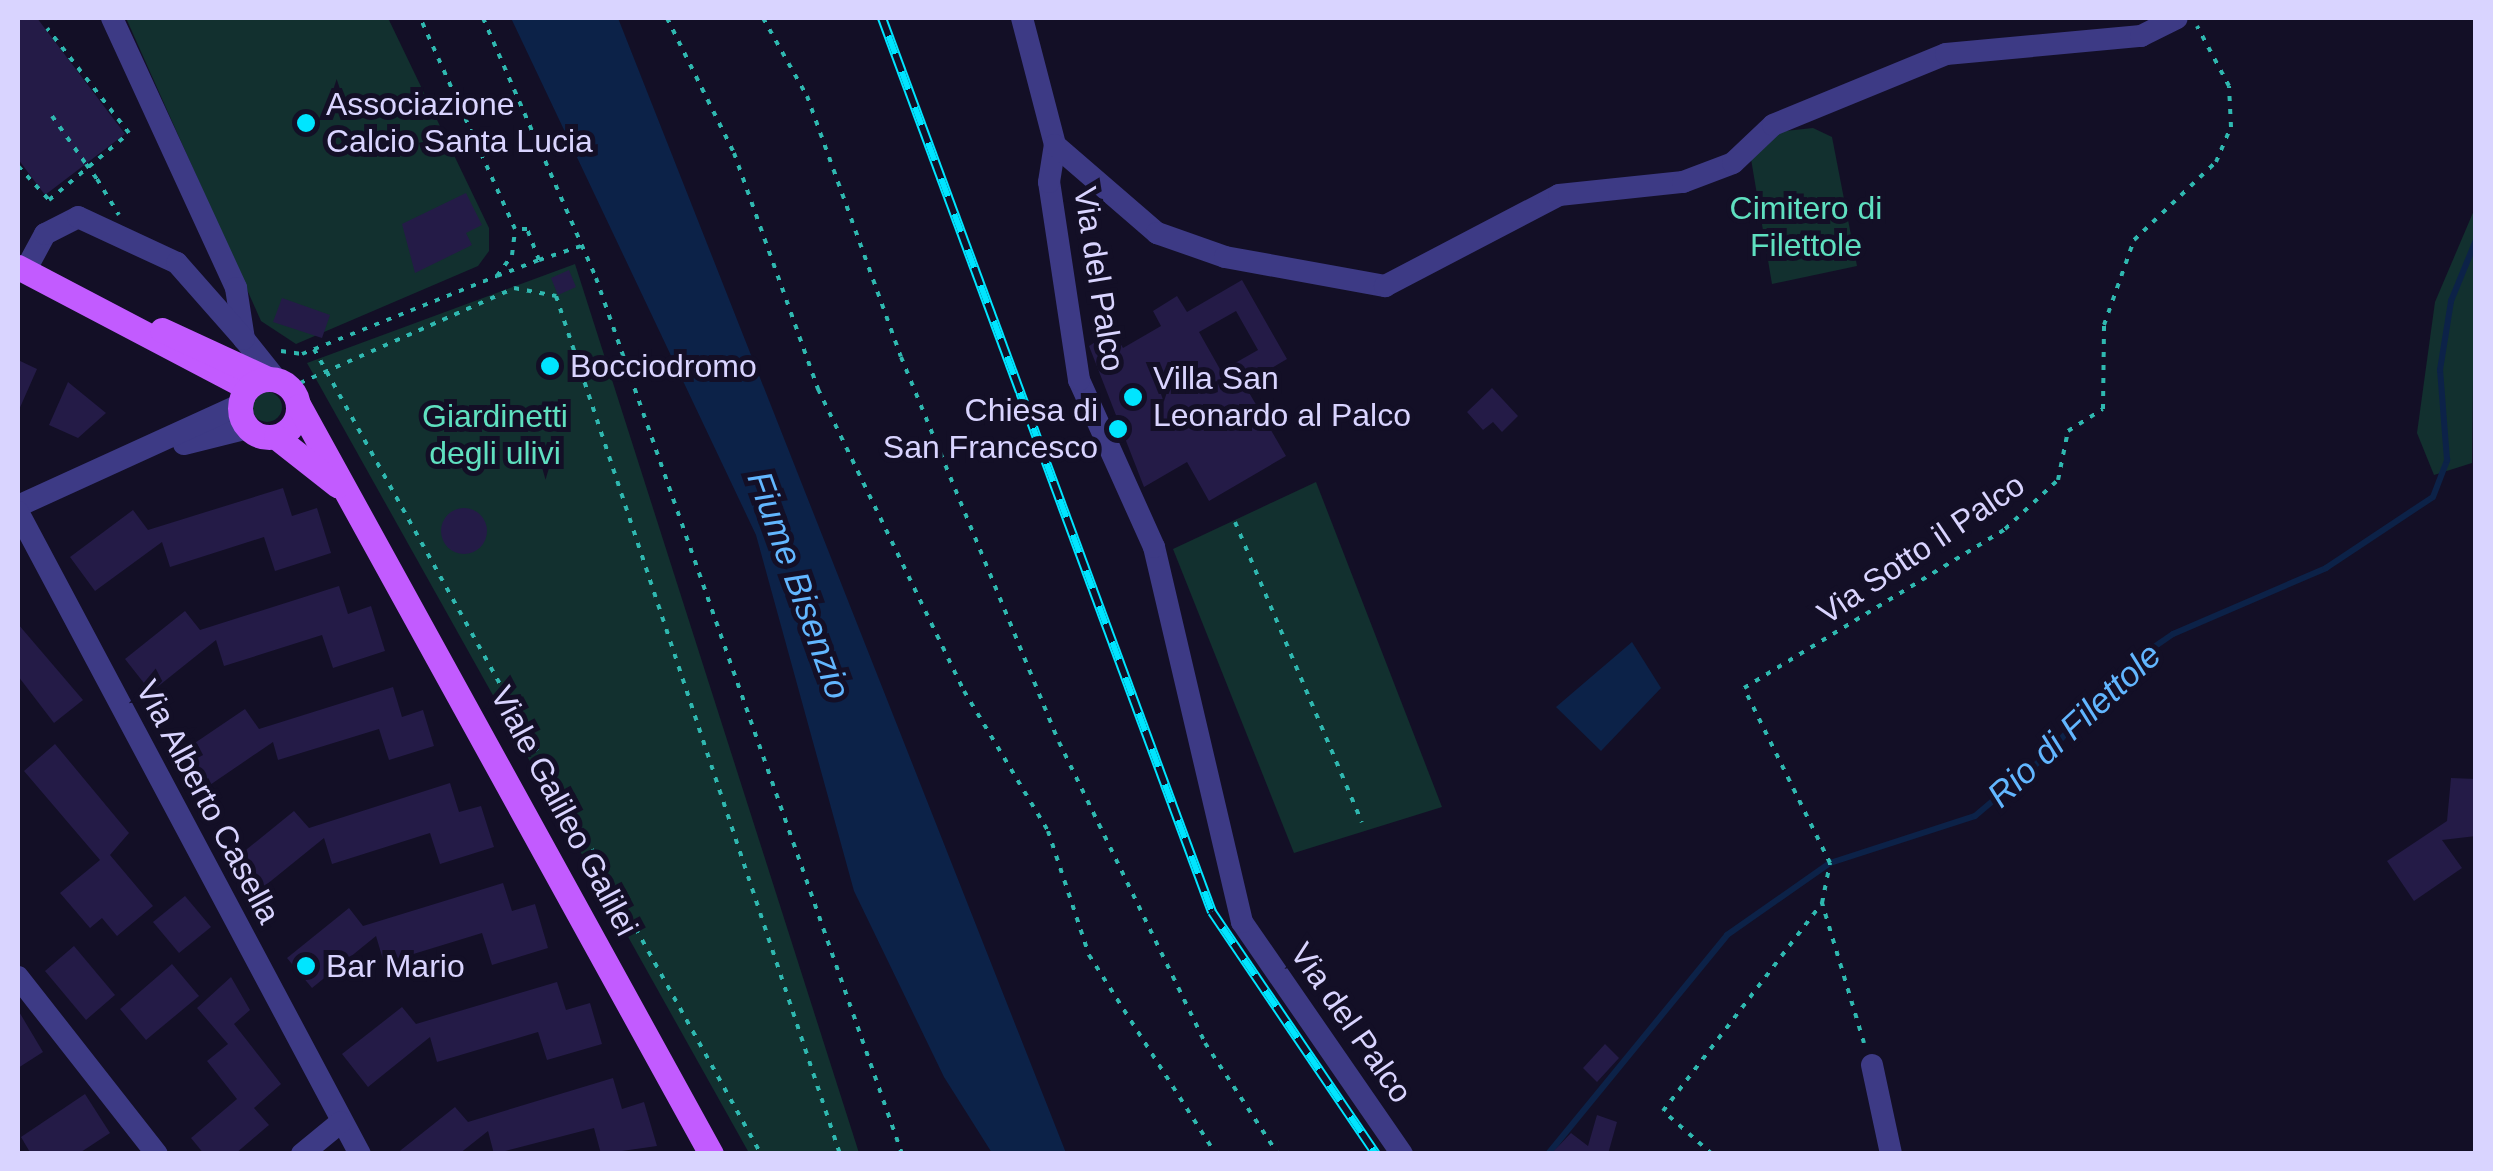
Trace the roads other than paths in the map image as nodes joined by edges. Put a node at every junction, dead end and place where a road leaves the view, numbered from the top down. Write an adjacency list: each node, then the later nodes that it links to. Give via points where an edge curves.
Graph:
1 (90, 18): 2 (street)
2 (102, 18)
3 (112, 18): 8 (street, via 236,288)
4 (1022, 18): 6 (street)
5 (2177, 18): 6 (street, Via del Palco, via 2140,36 1946,54 1772,125 1733,163 1683,182 1559,194 1384,286 1225,257 1157,233)
6 (1054, 144): 20 (street, Via del Palco, via 1049,182 1079,380 1154,547 1242,922)
7 (21, 270): 8 (street, via 46,234 78,217 177,263); 9 (main road, Viale Galileo Galilei, via 119,317 209,345)
8 (244, 339): 9 (street)
9 (267, 396): 10 (main road, Viale Galileo Galilei); 10 (main road); 11 (main road, Viale Galileo Galilei); 12 (street)
10 (276, 437): 11 (main road, Viale Galileo Galilei)
11 (356, 501): 19 (main road, Viale Galileo Galilei)
12 (18, 509): 15 (street, Via Alberto Casella)
13 (18, 978): 16 (street)
14 (1872, 1065): 21 (street)
15 (342, 1122): 17 (street); 18 (street, Via Alberto Casella)
16 (158, 1154)
17 (302, 1154)
18 (360, 1154)
19 (712, 1154)
20 (1402, 1154)
21 (1890, 1154)

